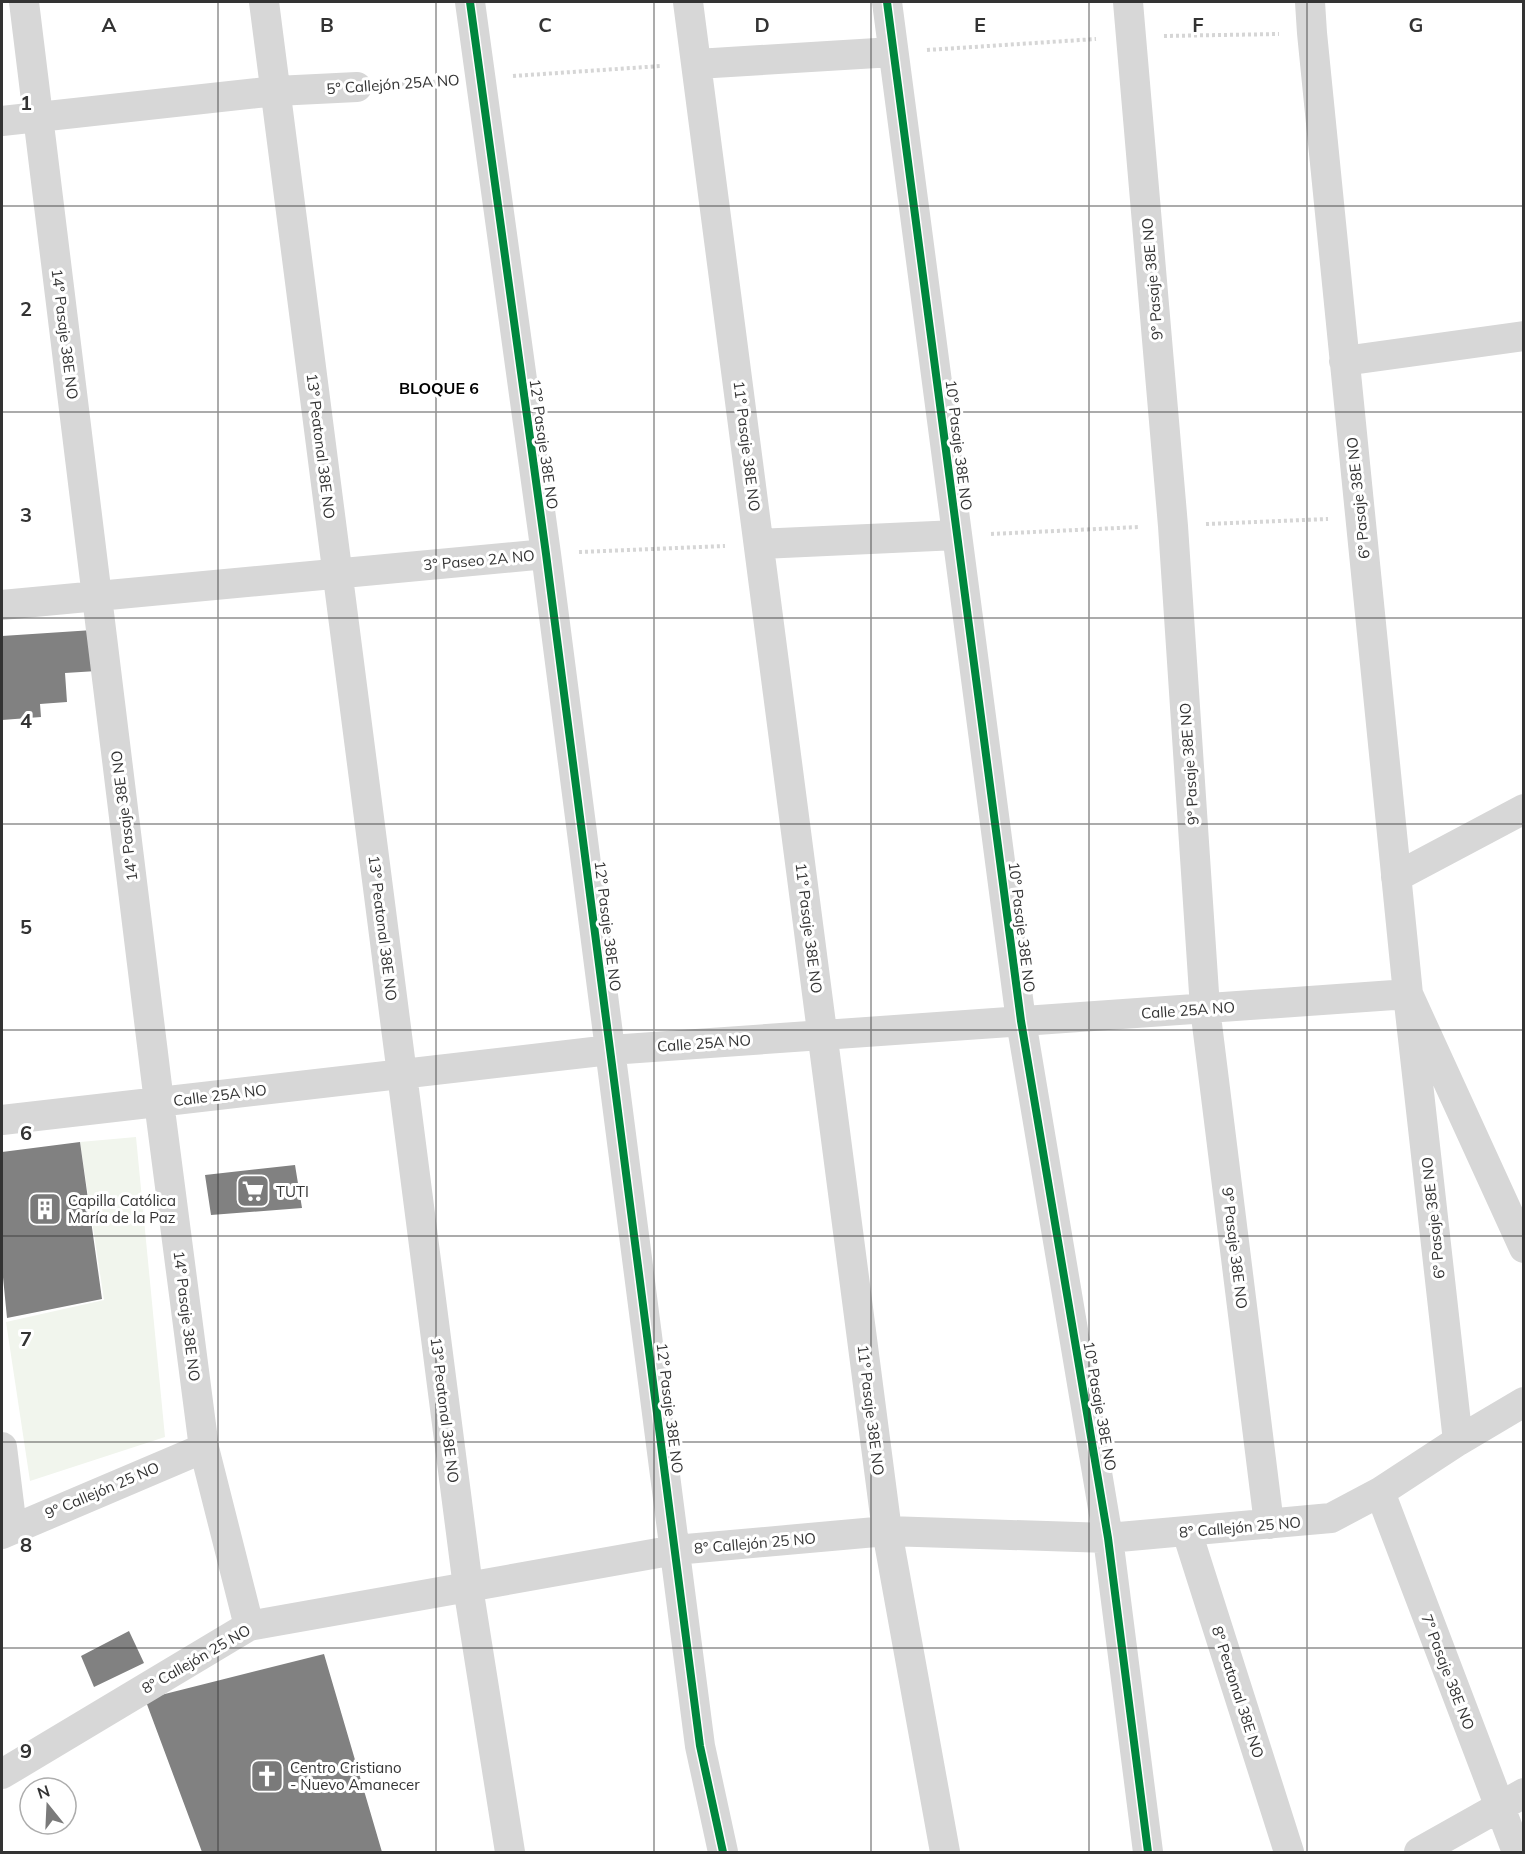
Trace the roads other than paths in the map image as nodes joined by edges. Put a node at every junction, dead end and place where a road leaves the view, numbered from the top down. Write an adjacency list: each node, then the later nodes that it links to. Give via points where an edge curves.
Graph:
1 (24, 2): 12 (street, 14° Pasaje 38E NO)
2 (264, 2): 11 (street, 13° Peatonal 38E NO)
3 (470, 2): 18 (street, 12° Pasaje 38E NO)
4 (688, 2): 9 (street, 11° Pasaje 38E NO)
5 (887, 2): 8 (street, 10° Pasaje 38E NO)
6 (1128, 2): 25 (street, 9° Pasaje 38E NO, via 1173,526)
7 (1310, 2): 15 (street, 6° Pasaje 38E NO)
8 (893, 52): 9 (street); 16 (street, 10° Pasaje 38E NO)
9 (697, 64): 17 (street, 11° Pasaje 38E NO)
10 (357, 87): 11 (street, 5° Callejón 25A NO)
11 (276, 91): 12 (street, 5° Callejón 25A NO); 19 (street, 13° Peatonal 38E NO)
12 (38, 117): 13 (street, 5° Callejón 25A NO); 20 (street, 14° Pasaje 38E NO)
13 (2, 121)
14 (1524, 336): 15 (street)
15 (1344, 361): 23 (street, 6° Pasaje 38E NO)
16 (957, 535): 17 (street); 26 (street, 10° Pasaje 38E NO)
17 (759, 544): 27 (street, 11° Pasaje 38E NO)
18 (546, 554): 19 (street, 3° Paseo 2A NO); 28 (street, 12° Pasaje 38E NO)
19 (338, 573): 20 (street, 3° Paseo 2A NO); 29 (street, 13° Peatonal 38E NO)
20 (97, 596): 21 (street, 3° Paseo 2A NO); 30 (street, 14° Pasaje 38E NO)
21 (2, 605)
22 (1524, 808): 23 (street)
23 (1396, 877): 24 (street, 6° Pasaje 38E NO)
24 (1408, 994): 25 (street, Calle 25A NO); 32 (street, 6° Pasaje 38E NO); 34 (street, 6° Pasaje 38E NO)
25 (1205, 1008): 26 (street, Calle 25A NO); 38 (street, 9° Pasaje 38E NO)
26 (1021, 1022): 27 (street, Calle 25A NO); 42 (street, 10° Pasaje 38E NO)
27 (822, 1035): 28 (street, Calle 25A NO); 40 (street, 11° Pasaje 38E NO)
28 (610, 1050): 29 (street, Calle 25A NO); 43 (street, 12° Pasaje 38E NO)
29 (402, 1074): 30 (street, Calle 25A NO); 44 (street, 13° Peatonal 38E NO)
30 (159, 1102): 31 (street, Calle 25A NO); 36 (street, 14° Pasaje 38E NO)
31 (2, 1120)
32 (1524, 1248)
33 (1524, 1402): 34 (street, 8° Callejón 25 NO)
34 (1458, 1442): 37 (street, 8° Callejón 25 NO)
35 (2, 1447): 39 (street)
36 (204, 1448): 39 (street, 9° Callejón 25 NO); 45 (street, 14° Pasaje 38E NO)
37 (1380, 1492): 38 (street, 8° Callejón 25 NO, via 1331,1518); 47 (street, 7° Pasaje 38E NO)
38 (1269, 1524): 41 (street, 8° Callejón 25 NO)
39 (7, 1531)
40 (887, 1531): 42 (street, 8° Callejón 25 NO); 43 (street, 8° Callejón 25 NO); 50 (street, 11° Pasaje 38E NO)
41 (1187, 1532): 42 (street, 8° Callejón 25 NO); 52 (street, 8° Peatonal 38E NO)
42 (1108, 1538): 51 (street, 10° Pasaje 38E NO)
43 (675, 1550): 44 (street, 8° Callejón 25 NO); 49 (street, 12° Pasaje 38E NO, via 700,1746)
44 (468, 1587): 45 (street, 8° Callejón 25 NO); 48 (street, 13° Peatonal 38E NO)
45 (249, 1626): 46 (street, 8° Callejón 25 NO)
46 (2, 1774)
47 (1512, 1800): 53 (street); 54 (street, 7° Pasaje 38E NO)
48 (510, 1852)
49 (723, 1852)
50 (945, 1852)
51 (1148, 1852)
52 (1289, 1852)
53 (1419, 1852)
54 (1517, 1852)

